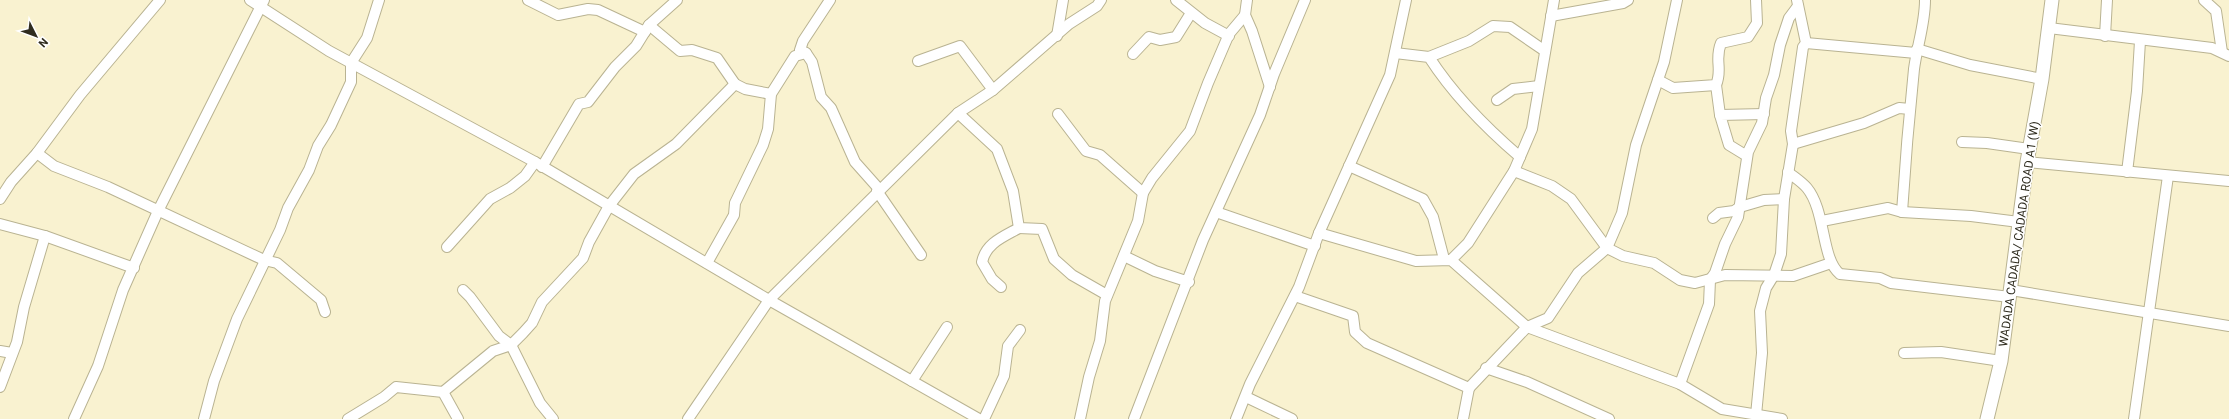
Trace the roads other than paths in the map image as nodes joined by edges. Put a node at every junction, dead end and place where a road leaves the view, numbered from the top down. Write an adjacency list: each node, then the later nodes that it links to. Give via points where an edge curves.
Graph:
1 (160, 0): 59 (street, via 80,95)
2 (250, 0): 22 (street)
3 (379, 0): 41 (street, via 367,38)
4 (528, 0): 26 (street, via 558,15 598,10)
5 (677, 0): 26 (street)
6 (830, 0): 35 (street, via 803,40 800,50)
7 (1063, 0): 28 (street)
8 (1101, 0): 28 (street)
9 (1176, 0): 23 (street)
10 (1247, 0): 24 (street)
11 (1306, 0): 47 (street)
12 (1406, 0): 36 (street)
13 (1554, 0): 25 (street)
14 (1628, 0): 25 (street)
15 (1677, 0): 43 (street)
16 (1756, 0): 45 (street, via 1757,23 1748,37 1721,43 1716,54 1720,76)
17 (1925, 0): 34 (street, via 1925,19)
18 (2052, 0): 27 (main road, WADADA CADADA/ CADADA ROAD A1 (W))
19 (2107, 0): 30 (street)
20 (2204, 0): 38 (street, via 2216,11)
21 (1798, 3): 32 (street); 54 (street, via 1789,18 1780,45)
22 (262, 4): 41 (street); 76 (street)
23 (1191, 13): 29 (street); 37 (street, via 1176,37 1160,40 1149,38)
24 (1245, 16): 29 (street); 47 (street)
25 (1551, 16): 33 (street)
26 (647, 28): 44 (street, via 680,51 692,50 717,58); 63 (street, via 636,46 615,67 588,102 579,104)
27 (2049, 28): 30 (street); 42 (main road, WADADA CADADA/ CADADA ROAD A1 (W))
28 (1057, 36): 48 (street)
29 (1229, 36): 71 (street, via 1190,131)
30 (2105, 36): 31 (street)
31 (2140, 41): 38 (street, via 2212,48); 67 (street, via 2138,91)
32 (1806, 43): 34 (street); 57 (street, via 1803,48 1791,131)
33 (1545, 51): 39 (street, via 1510,28 1493,26 1469,41); 46 (street)
34 (1916, 51): 42 (street); 51 (street)
35 (806, 53): 49 (street, via 795,56); 70 (street, via 812,62 822,97 838,122 847,147 855,162)
36 (1395, 53): 39 (street); 64 (street, via 1390,75)
37 (1132, 54)
38 (2226, 54)
39 (1429, 58): 61 (street, via 1447,85 1477,118)
40 (918, 61): 48 (street, via 960,46)
41 (351, 63): 63 (street); 92 (street, via 351,82)
42 (2042, 79): 58 (main road, WADADA CADADA/ CADADA ROAD A1 (W))
43 (1658, 80): 45 (street, via 1672,88); 88 (street, via 1636,144 1622,213)
44 (735, 84): 49 (street, via 745,89); 74 (street, via 676,144 634,174)
45 (1716, 85): 55 (street)
46 (1539, 86): 50 (street, via 1512,89); 61 (street, via 1532,129)
47 (1270, 87): 77 (street)
48 (993, 90): 52 (street)
49 (771, 94): 93 (street, via 768,129 763,145 735,203 734,214)
50 (1498, 100)
51 (1910, 109): 57 (street, via 1899,108 1864,123); 78 (street)
52 (958, 113): 70 (street); 83 (street, via 997,149 1013,191)
53 (1058, 114): 71 (street, via 1086,151 1100,155)
54 (1764, 114): 55 (street); 60 (street)
55 (1720, 115): 60 (street, via 1729,145)
56 (1962, 142): 58 (street)
57 (1793, 144): 66 (street)
58 (2029, 149): 62 (main road, WADADA CADADA/ CADADA ROAD A1 (W))
59 (37, 153): 73 (street, via 11,182); 76 (street, via 54,166 108,187)
60 (1747, 156): 75 (street)
61 (1520, 157): 65 (street)
62 (2027, 162): 67 (street); 81 (main road, WADADA CADADA/ CADADA ROAD A1 (W))
63 (538, 164): 74 (street); 87 (street, via 510,188 490,199)
64 (1349, 166): 84 (street); 91 (street, via 1423,199 1433,217)
65 (1514, 171): 88 (street, via 1552,186 1571,199); 91 (street, via 1468,243)
66 (1788, 172): 72 (street); 80 (street, via 1807,188)
67 (2127, 172): 68 (street)
68 (2168, 176): 69 (street); 106 (street)
69 (2229, 181)
70 (878, 190): 89 (street); 104 (street)
71 (1143, 193): 90 (street, via 1138,221)
72 (1784, 199): 75 (street, via 1764,200); 96 (street, via 1781,254)
73 (0, 200)
74 (609, 206): 93 (street); 111 (street, via 583,258 542,302 532,323)
75 (1740, 207): 79 (street, via 1734,211 1719,213); 97 (street)
76 (158, 211): 92 (street); 95 (street)
77 (1216, 212): 86 (street); 98 (street, via 1203,240)
78 (1902, 212): 80 (street, via 1888,208); 81 (street)
79 (1713, 218)
80 (1822, 221): 94 (street)
81 (2019, 222): 101 (main road, WADADA CADADA/ CADADA ROAD A1 (W))
82 (0, 224): 85 (street)
83 (1018, 228): 99 (street, via 995,241 984,252 982,262 992,279); 102 (street, via 1042,229 1054,259 1072,275)
84 (1320, 233): 86 (street); 91 (street, via 1416,261)
85 (45, 236): 95 (street); 113 (street)
86 (1315, 246): 103 (street)
87 (447, 247)
88 (1607, 248): 97 (street, via 1623,256 1654,263 1680,280 1695,283); 109 (street, via 1578,273 1548,318)
89 (921, 255)
90 (1124, 256): 98 (street, via 1155,271); 102 (street)
91 (1448, 259): 109 (street)
92 (264, 260): 105 (street, via 277,263 321,300); 125 (street, via 237,318 214,381)
93 (707, 263): 104 (street)
94 (1831, 263): 96 (street, via 1793,276); 101 (street, via 1836,271 1844,276)
95 (134, 268): 124 (street, via 98,366)
96 (1774, 275): 97 (street, via 1725,275); 123 (street, via 1766,288 1760,311 1762,353)
97 (1710, 280): 118 (street, via 1709,304)
98 (1189, 282): 133 (street)
99 (1001, 287)
100 (462, 290): 111 (street, via 499,336)
101 (2010, 294): 106 (street); 115 (main road, WADADA CADADA/ CADADA ROAD A1 (W))
102 (1107, 295): 132 (street, via 1100,341)
103 (1295, 296): 120 (street, via 1353,316 1355,332 1367,344); 122 (street)
104 (769, 300): 117 (street); 129 (street)
105 (325, 312)
106 (2149, 313): 107 (street); 140 (street)
107 (2229, 326)
108 (947, 327): 117 (street)
109 (1526, 327): 116 (street); 118 (street)
110 (1020, 330): 131 (street, via 1008,346 1004,376)
111 (511, 345): 121 (street, via 493,351); 128 (street, via 540,403)
112 (0, 351): 113 (street)
113 (12, 353): 119 (street)
114 (1904, 353): 115 (street, via 1941,352)
115 (2001, 361): 139 (main road, WADADA CADADA/ CADADA ROAD A1 (W))
116 (1486, 368): 120 (street); 137 (street, via 1527,382)
117 (912, 381): 130 (street)
118 (1680, 384): 123 (street, via 1722,409)
119 (0, 387)
120 (1469, 388): 136 (street)
121 (443, 392): 126 (street, via 396,387); 127 (street)
122 (1246, 397): 134 (street); 135 (street)
123 (1757, 417): 138 (street)
124 (74, 419)
125 (204, 419)
126 (348, 419)
127 (458, 419)
128 (553, 419)
129 (688, 419)
130 (979, 419)
131 (984, 419)
132 (1080, 419)
133 (1134, 419)
134 (1236, 419)
135 (1292, 419)
136 (1464, 419)
137 (1609, 419)
138 (1782, 419)
139 (1987, 419)
140 (2134, 419)

